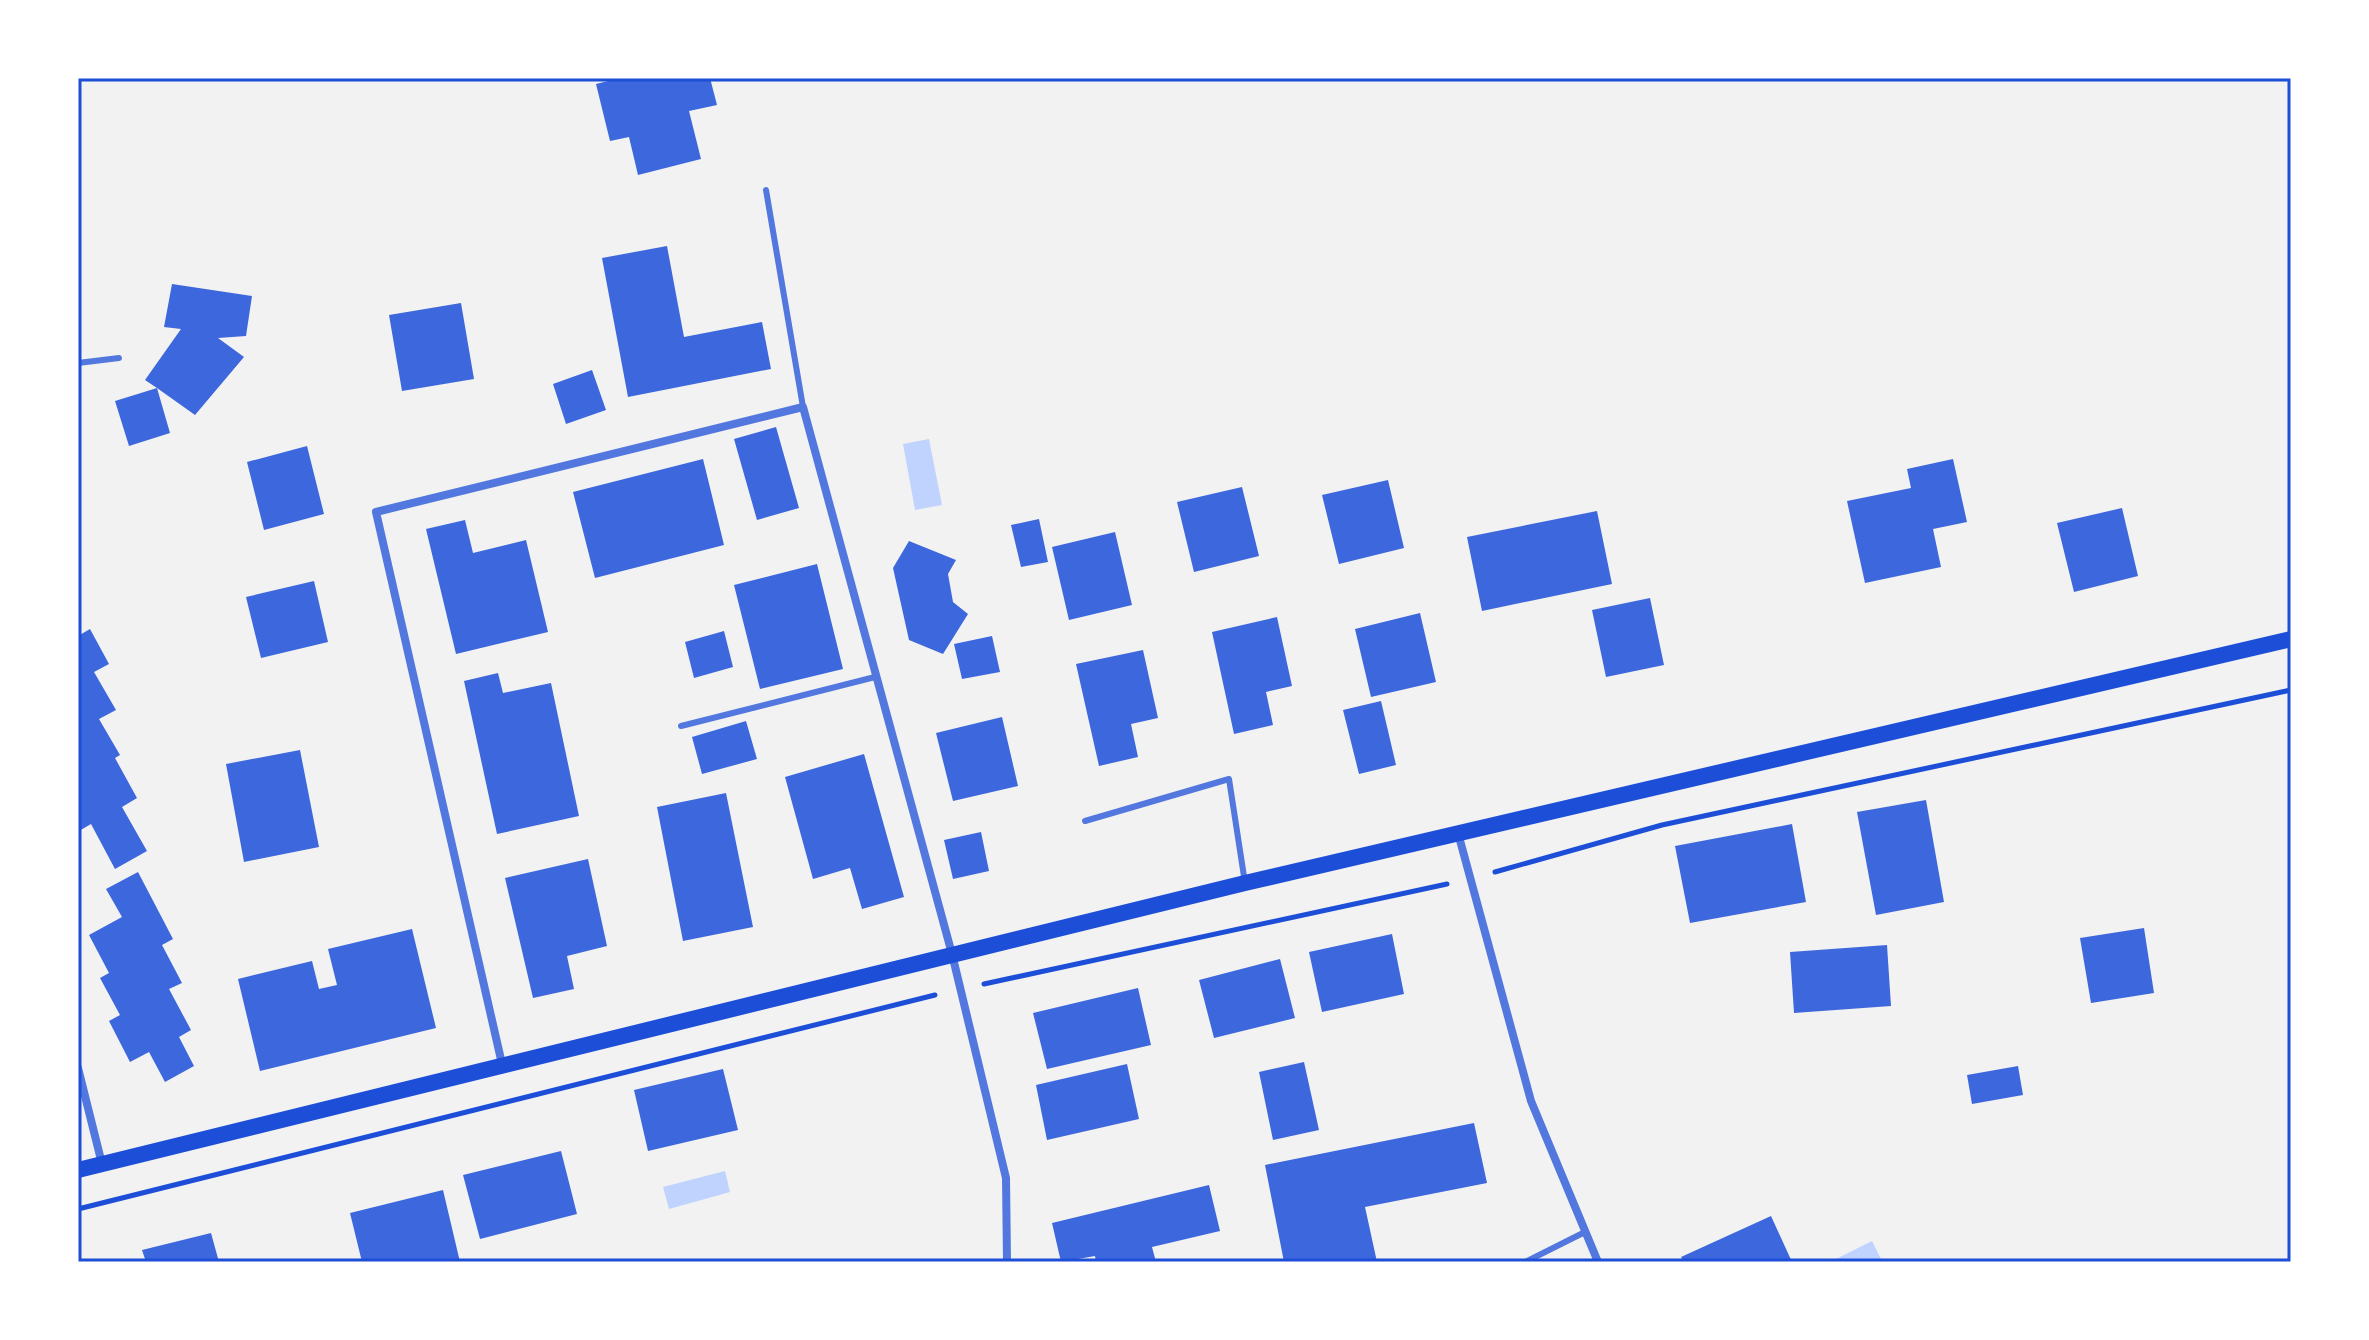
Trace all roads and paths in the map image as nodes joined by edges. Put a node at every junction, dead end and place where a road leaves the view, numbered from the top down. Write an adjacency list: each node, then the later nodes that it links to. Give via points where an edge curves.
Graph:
1 (766, 190): 4 (lane)
2 (119, 358): 3 (lane)
3 (78, 363)
4 (803, 407): 6 (street); 15 (street, via 376,512)
5 (2291, 639): 10 (main road)
6 (875, 677): 8 (lane); 13 (street)
7 (2291, 690): 11 (path, via 1662,825)
8 (681, 726)
9 (1085, 821): 12 (lane, via 1229,779)
10 (1458, 833): 11 (street); 12 (main road)
11 (1470, 879): 14 (path); 20 (street, via 1531,1101)
12 (1245, 883): 13 (main road)
13 (952, 954): 14 (street); 15 (main road)
14 (961, 989): 19 (path); 21 (street, via 1006,1178)
15 (502, 1064): 17 (main road)
16 (78, 1068): 17 (street)
17 (102, 1164): 18 (main road)
18 (78, 1170)
19 (78, 1209)
20 (1585, 1232): 22 (lane); 23 (street)
21 (1007, 1262)
22 (1525, 1262)
23 (1598, 1262)

